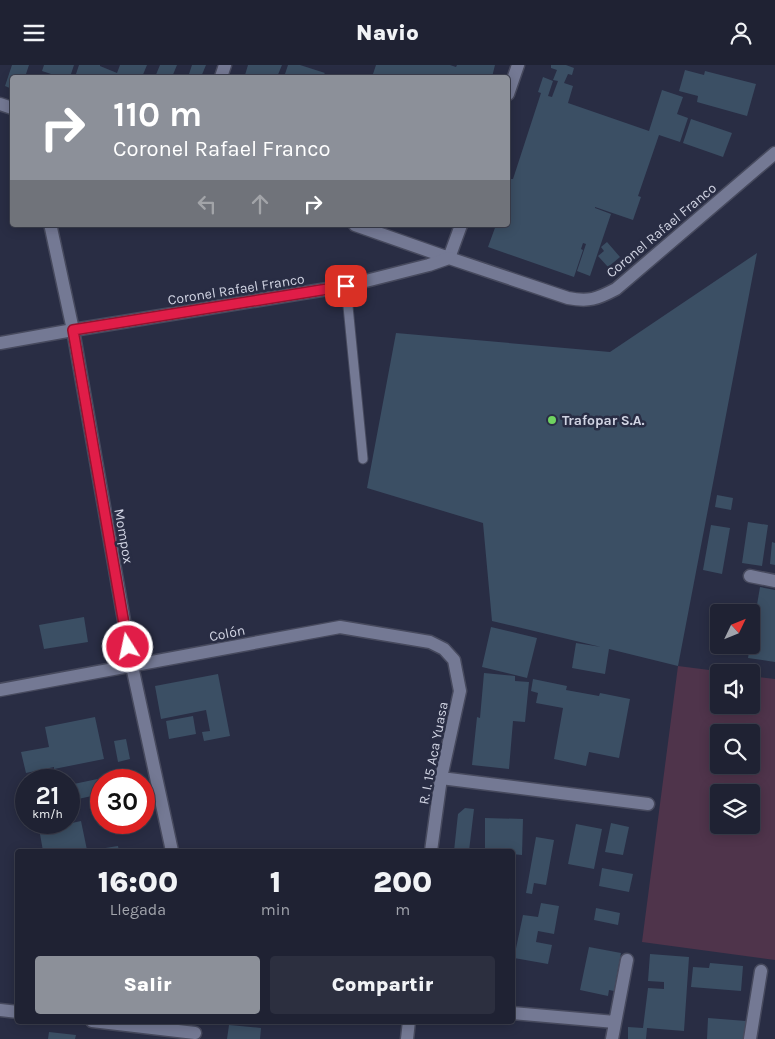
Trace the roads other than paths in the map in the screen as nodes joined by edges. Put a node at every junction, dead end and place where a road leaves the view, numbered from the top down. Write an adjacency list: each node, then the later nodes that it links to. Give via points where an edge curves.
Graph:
1 (518, 65): 2 (street)
2 (510, 88)
3 (775, 153): 7 (street, Coronel Rafael Franco, via 616,289 600,297 583,301 568,298)
4 (51, 227): 9 (street, Mompox)
5 (361, 227): 7 (street)
6 (460, 227): 7 (street)
7 (449, 258): 8 (street, Coronel Rafael Franco)
8 (346, 286): 9 (street, Coronel Rafael Franco); 11 (lane)
9 (73, 330): 10 (street, Coronel Rafael Franco); 15 (street, Mompox)
10 (0, 343)
11 (363, 459)
12 (750, 576): 13 (street)
13 (775, 581)
14 (454, 660): 15 (street, Colón, via 444,649 430,642 340,627); 17 (street, R. I. 15 Aca Yuasa, via 460,691)
15 (132, 666): 16 (street, Colón); 19 (street, Mompox)
16 (0, 691)
17 (441, 778): 18 (street); 20 (street, R. I. 15 Aca Yuasa)
18 (648, 803)
19 (172, 849)
20 (431, 849)
21 (627, 959): 26 (street)
22 (761, 971): 32 (street)
23 (0, 1010): 24 (street)
24 (15, 1012)
25 (515, 1013): 26 (street)
26 (615, 1022): 31 (street)
27 (123, 1024): 29 (street)
28 (409, 1024): 30 (street)
29 (196, 1031)
30 (407, 1039)
31 (612, 1039)
32 (750, 1039)

